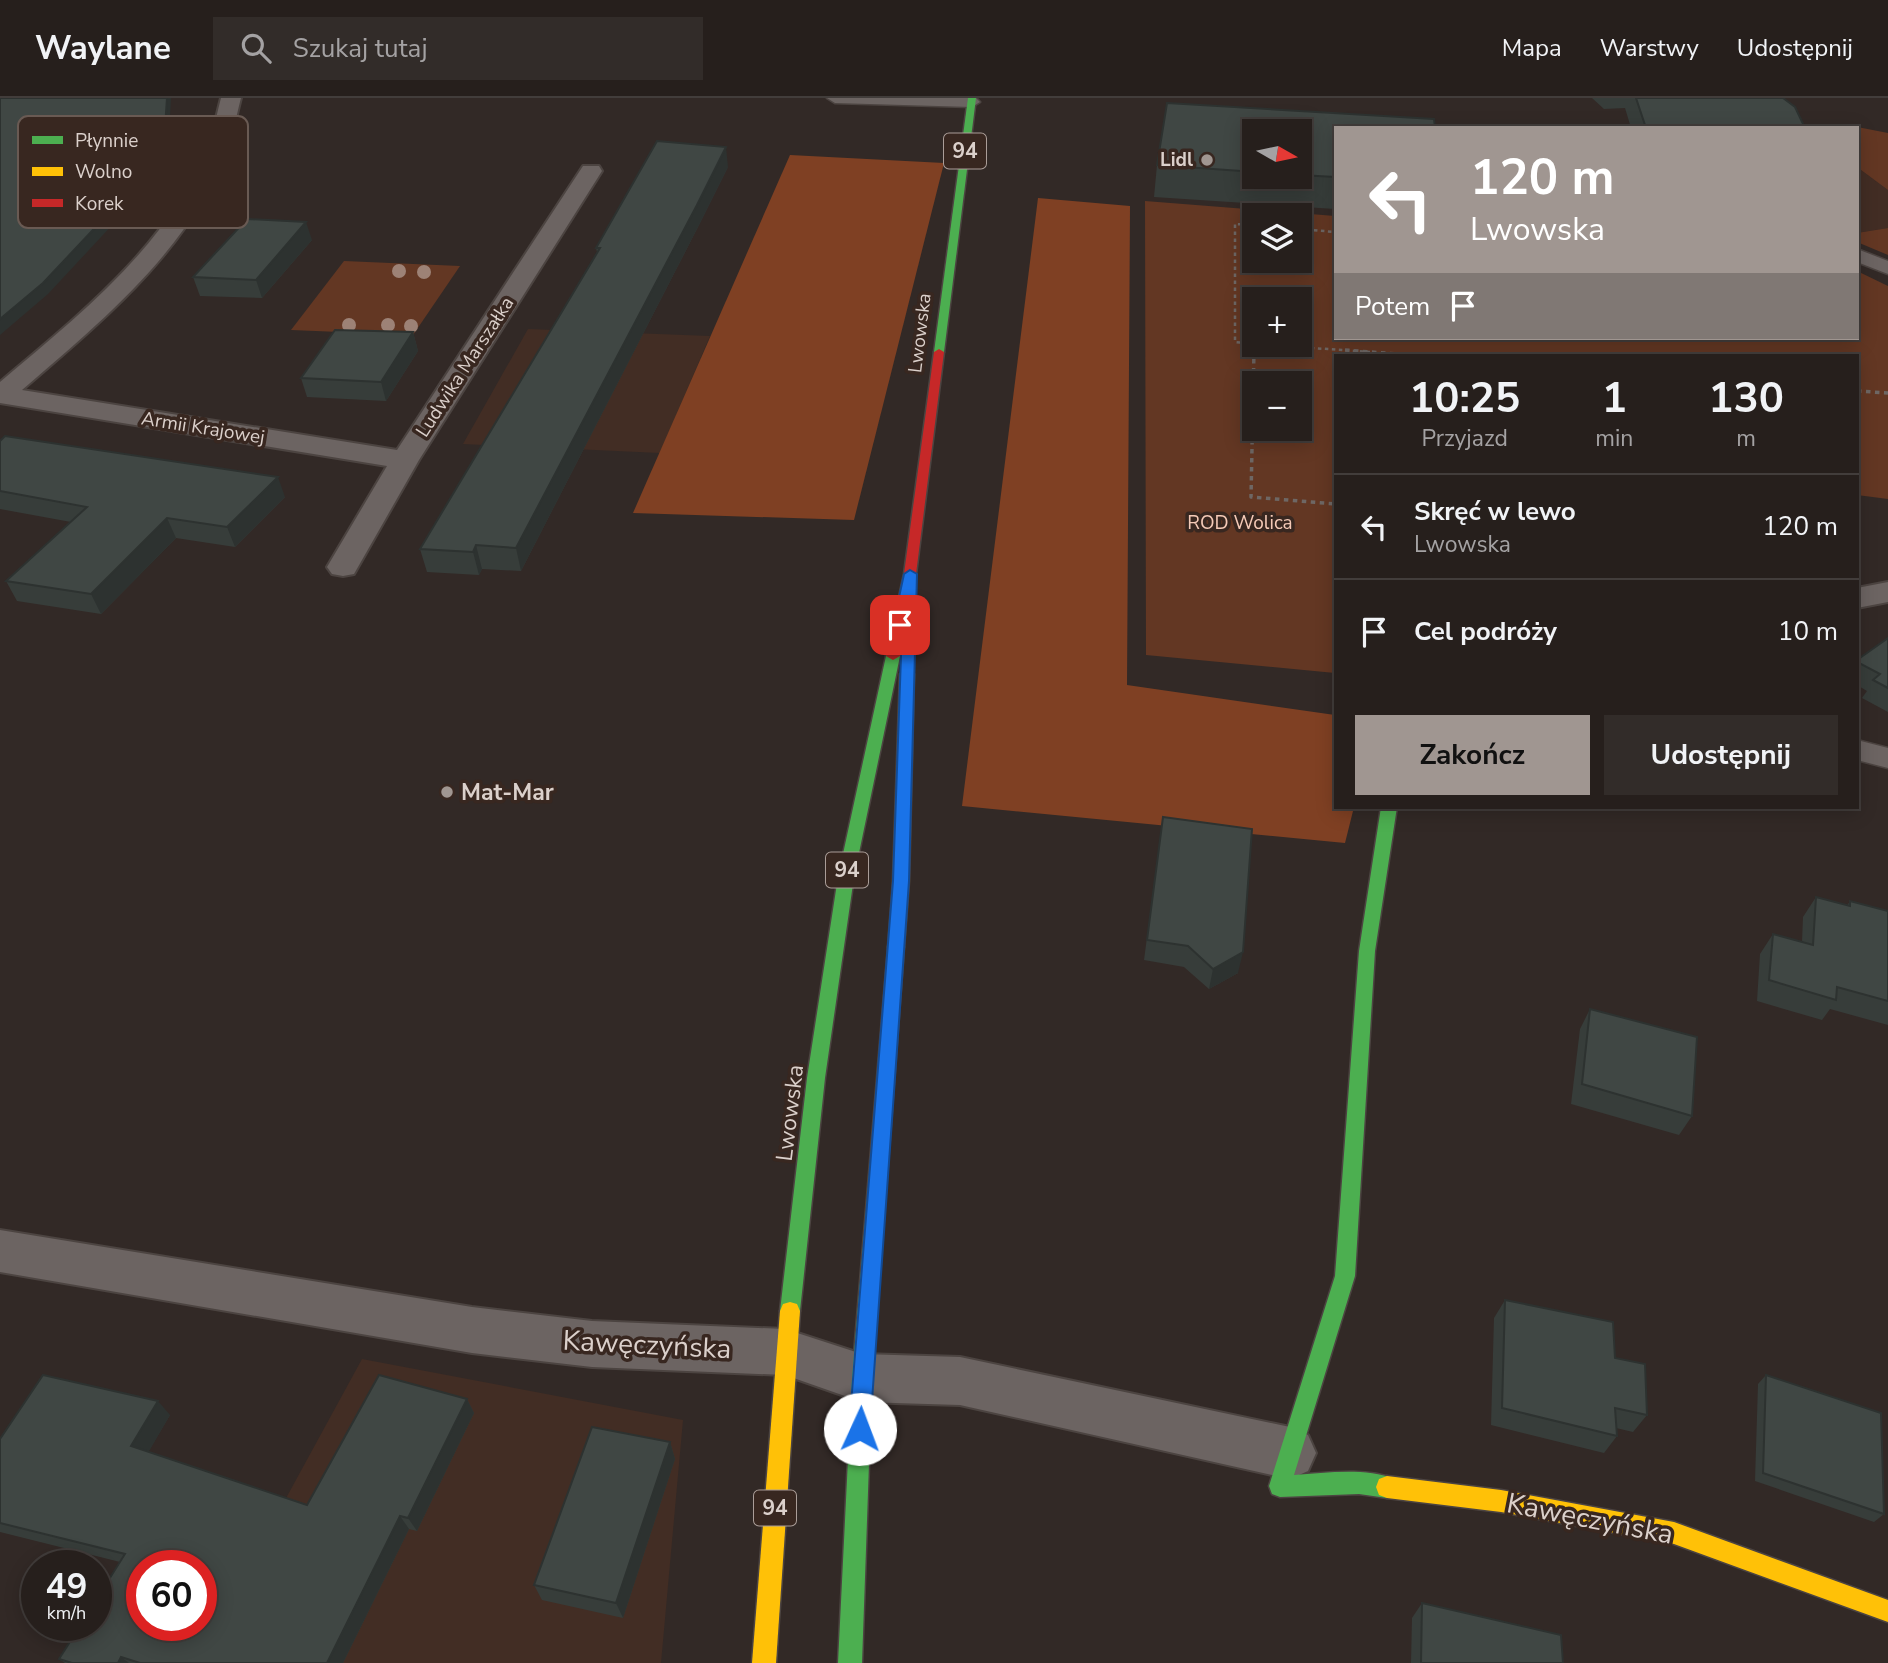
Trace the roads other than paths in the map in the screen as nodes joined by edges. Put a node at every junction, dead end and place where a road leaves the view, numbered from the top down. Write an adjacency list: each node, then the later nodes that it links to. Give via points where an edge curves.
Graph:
1 (231, 98): 4 (street)
2 (835, 98): 3 (lane)
3 (972, 100): 12 (main road, Lwowska / 94)
4 (228, 116)
5 (591, 171): 10 (street, Ludwika Marszałka)
6 (170, 228): 9 (street, via 94,314)
7 (1859, 256): 8 (lane)
8 (1888, 268)
9 (0, 395): 10 (street, Armii Krajowej)
10 (405, 460): 11 (street, Ludwika Marszałka)
11 (344, 567)
12 (910, 574): 19 (main road, Lwowska / 94, via 846,877 816,1078); 20 (main road, Lwowska / 94, via 901,881)
13 (1888, 592): 14 (street)
14 (1859, 598)
15 (1859, 751): 16 (lane)
16 (1888, 758)
17 (1389, 809): 21 (main road, via 1367,951 1345,1276)
18 (0, 1251): 19 (street, Kawęczyńska, via 472,1330 592,1345)
19 (785, 1352): 20 (street, Kawęczyńska); 23 (main road, Lwowska / 94)
20 (862, 1378): 21 (street, Kawęczyńska, via 960,1381); 24 (main road, Lwowska / 94)
21 (1285, 1469): 22 (main road, Kawęczyńska, via 1674,1533)
22 (1888, 1611)
23 (764, 1663)
24 (850, 1663)

